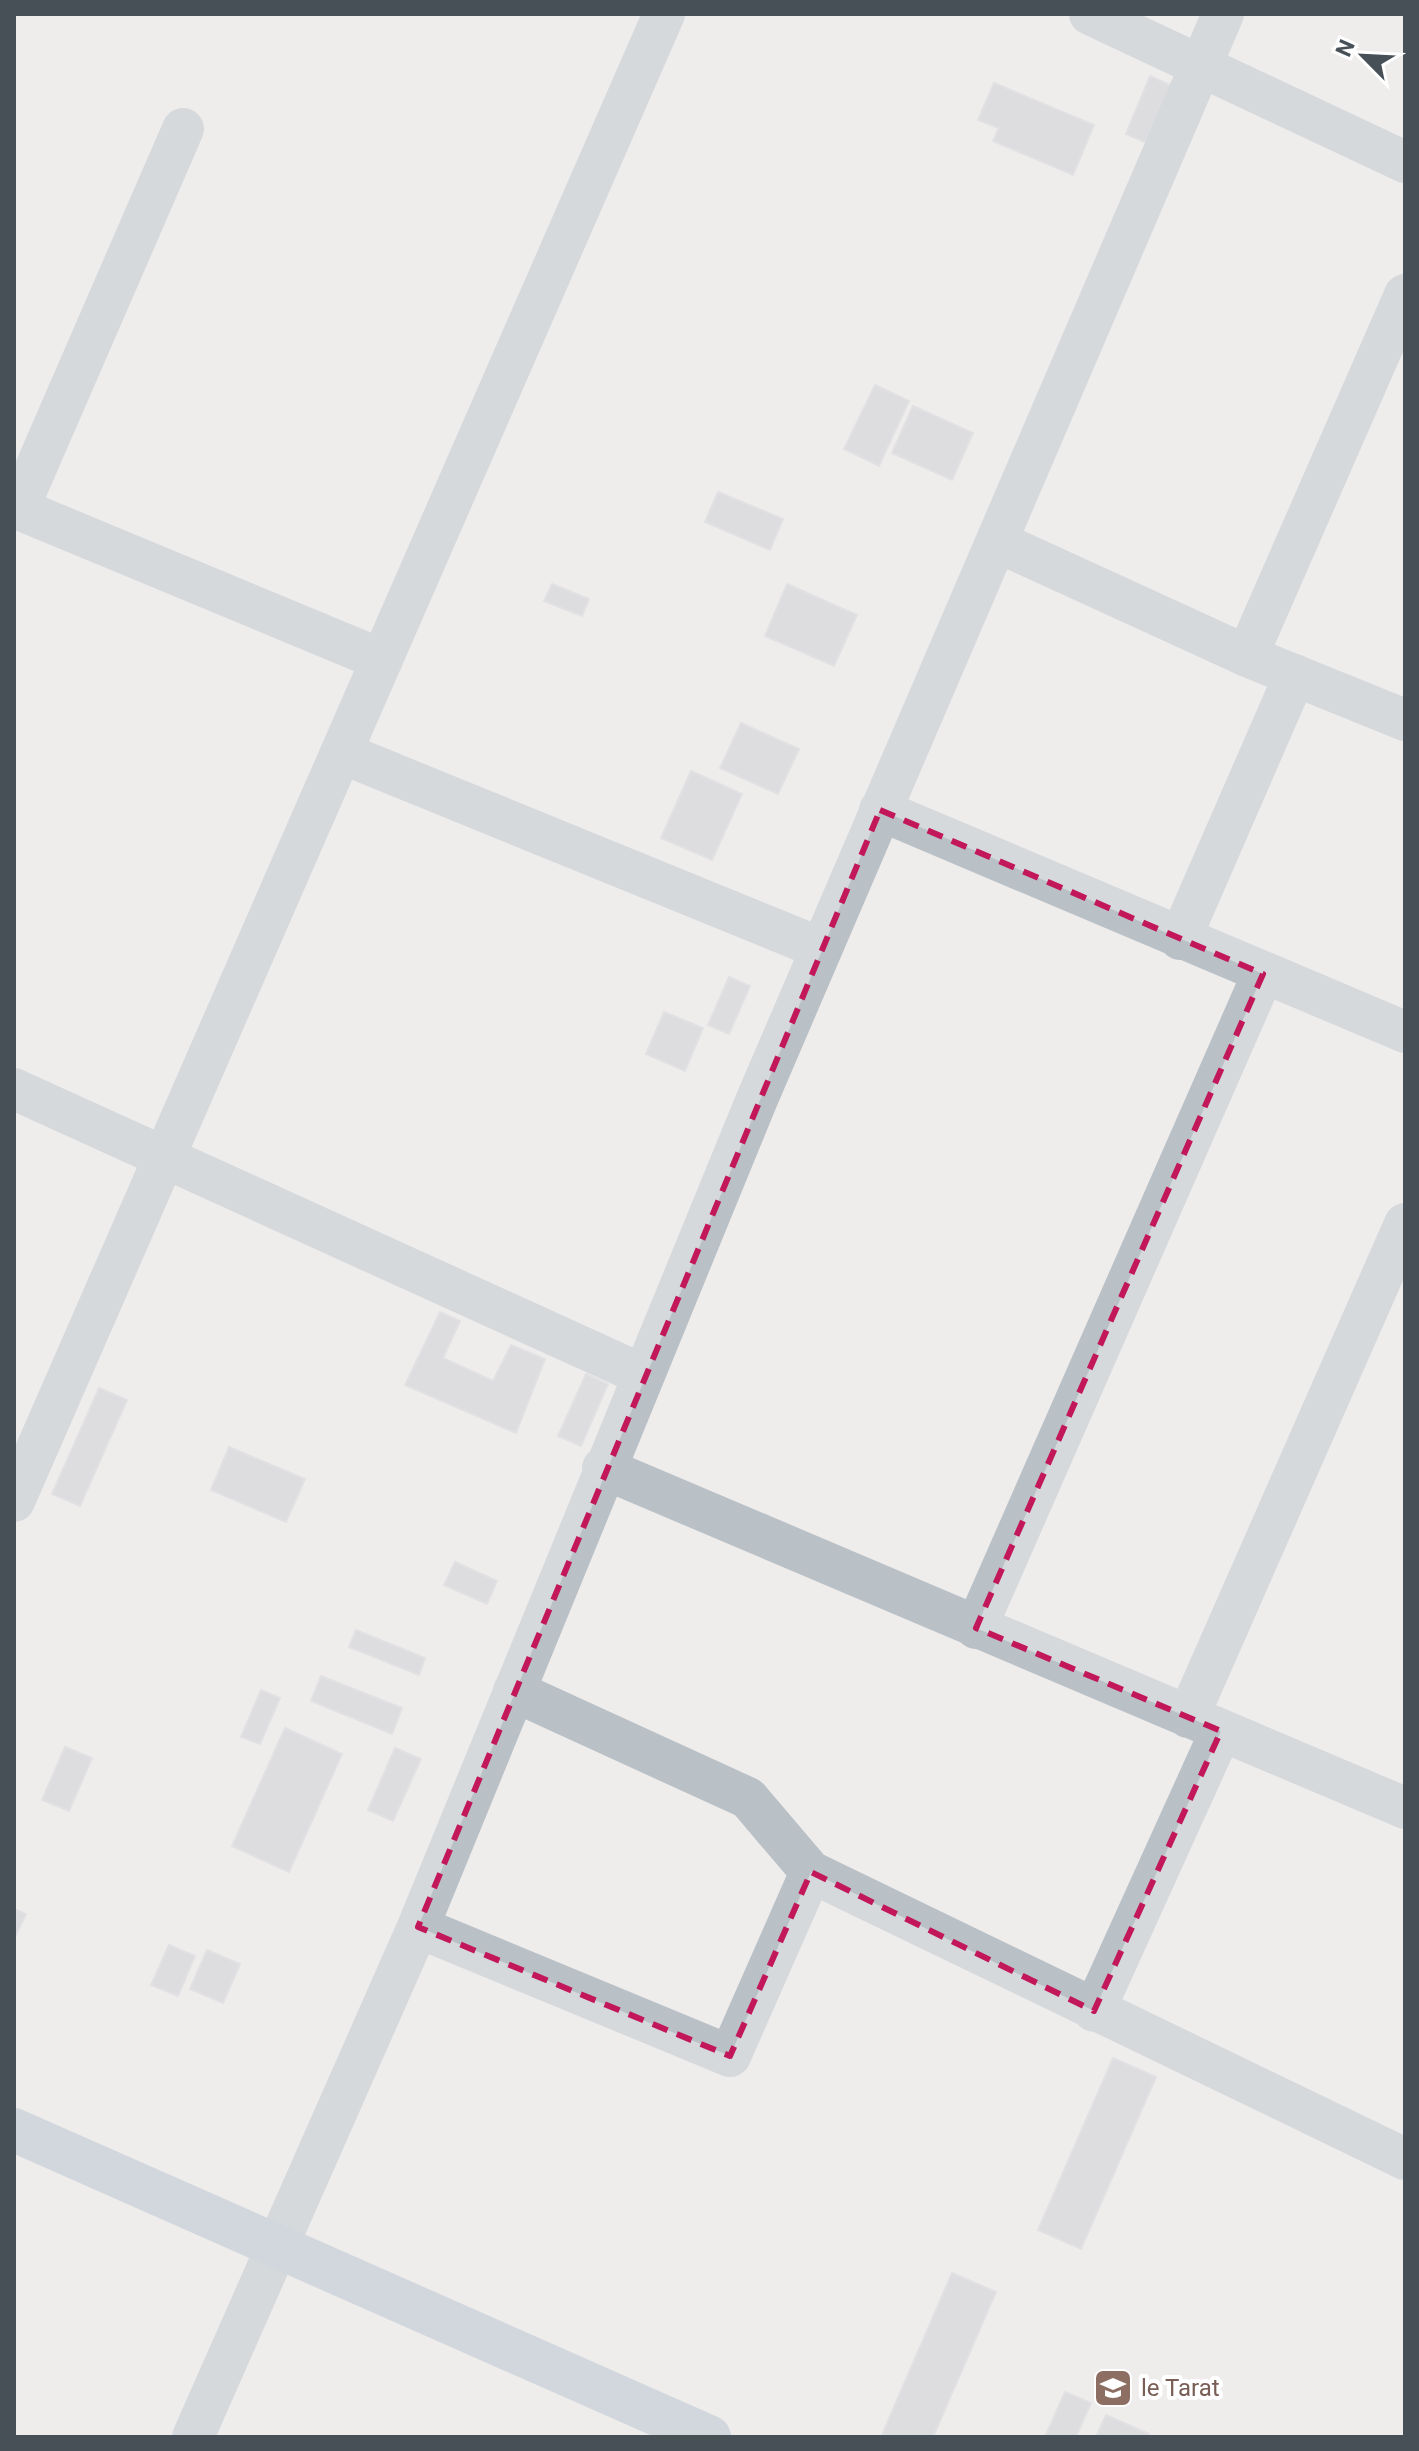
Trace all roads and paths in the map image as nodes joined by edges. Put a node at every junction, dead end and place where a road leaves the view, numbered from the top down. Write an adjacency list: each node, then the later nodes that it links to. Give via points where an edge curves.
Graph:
1 (664, 14): 11 (street)
2 (1090, 14): 4 (street)
3 (1223, 14): 4 (street)
4 (1200, 65): 6 (street); 9 (street)
5 (183, 129): 8 (street)
6 (1405, 162)
7 (1405, 295): 10 (street)
8 (16, 508): 11 (street)
9 (998, 542): 10 (street); 15 (street)
10 (1247, 656): 12 (street)
11 (382, 660): 14 (street)
12 (1295, 675): 13 (street); 16 (street)
13 (1405, 720)
14 (342, 753): 17 (street); 21 (street)
15 (880, 810): 16 (street); 17 (street)
16 (1180, 939): 18 (street)
17 (820, 948): 23 (street)
18 (1263, 974): 19 (street); 26 (street)
19 (1405, 1032)
20 (14, 1089): 21 (street)
21 (166, 1156): 23 (street); 25 (street)
22 (1405, 1224): 28 (street)
23 (643, 1375): 24 (street)
24 (603, 1468): 26 (street); 27 (street)
25 (14, 1501)
26 (976, 1628): 28 (street)
27 (514, 1691): 30 (street, via 748,1798); 31 (street)
28 (1204, 1724): 29 (street); 32 (street)
29 (1405, 1808)
30 (811, 1872): 31 (street, via 730,2056); 32 (street)
31 (418, 1927): 35 (street)
32 (1094, 2011): 34 (street)
33 (14, 2130): 35 (main road)
34 (1405, 2159)
35 (276, 2244): 36 (street); 37 (main road)
36 (193, 2437)
37 (709, 2437)

